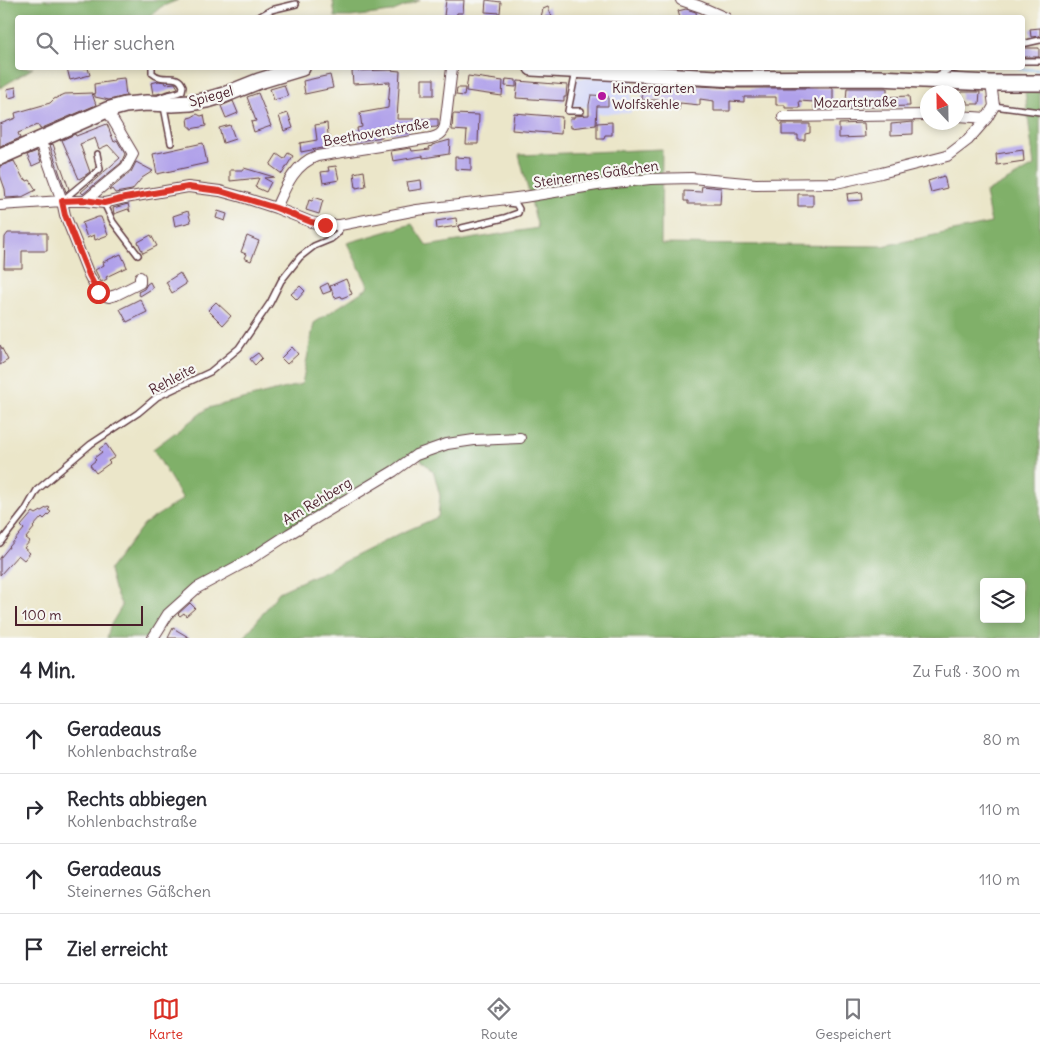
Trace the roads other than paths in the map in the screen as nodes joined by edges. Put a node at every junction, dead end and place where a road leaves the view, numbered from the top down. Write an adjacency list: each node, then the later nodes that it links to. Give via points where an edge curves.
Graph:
1 (681, 0): 4 (street)
2 (296, 4): 3 (lane)
3 (262, 15)
4 (719, 15)
5 (1040, 40): 6 (lane)
6 (1025, 43)
7 (1040, 61): 8 (lane)
8 (1025, 62)
9 (152, 70): 18 (lane, Spiegel, via 156,77 178,78 183,86 178,93)
10 (295, 70): 19 (street, Spiegel, via 207,100)
11 (452, 70): 37 (street, Beethovenstraße, via 444,131 431,138 309,158 288,181)
12 (576, 70): 14 (street, via 736,79); 22 (lane, via 568,111)
13 (948, 70): 15 (lane)
14 (812, 73): 15 (street)
15 (929, 80): 16 (street)
16 (991, 83): 17 (street); 20 (street)
17 (1040, 83)
18 (147, 103): 19 (street, Spiegel); 21 (street, Spiegel)
19 (163, 104): 29 (lane)
20 (994, 106): 23 (lane); 27 (street)
21 (107, 110): 28 (street, Spiegel); 32 (street, via 133,154 126,167)
22 (582, 111)
23 (1040, 112)
24 (920, 115): 26 (street, Mozartstraße)
25 (965, 116): 27 (street)
26 (783, 117)
27 (987, 118): 33 (street, Steinernes Gäßchen, via 968,140 947,156 836,183 756,184 650,178)
28 (40, 139): 31 (street, Spiegel); 34 (street)
29 (171, 143)
30 (97, 154): 34 (lane, via 100,169)
31 (0, 157)
32 (85, 200): 34 (street); 35 (street)
33 (499, 200): 38 (street, Steinernes Gäßchen, via 418,210); 39 (lane, via 516,204 518,212)
34 (62, 201): 36 (street); 41 (street, via 98,292 116,296 140,283)
35 (104, 203): 37 (street, Steinernes Gäßchen, via 188,187 220,191); 40 (lane, via 113,222)
36 (0, 205)
37 (276, 208): 38 (street, Steinernes Gäßchen, via 311,222)
38 (340, 225): 43 (lane, Rehleite, via 338,233 331,239 300,257 239,348 210,372 158,397 91,444 37,490)
39 (462, 228)
40 (138, 255)
41 (140, 277)
42 (520, 438): 44 (street, Am Rehberg, via 447,444 416,455 249,560 197,588 168,614)
43 (0, 543)
44 (153, 638)

